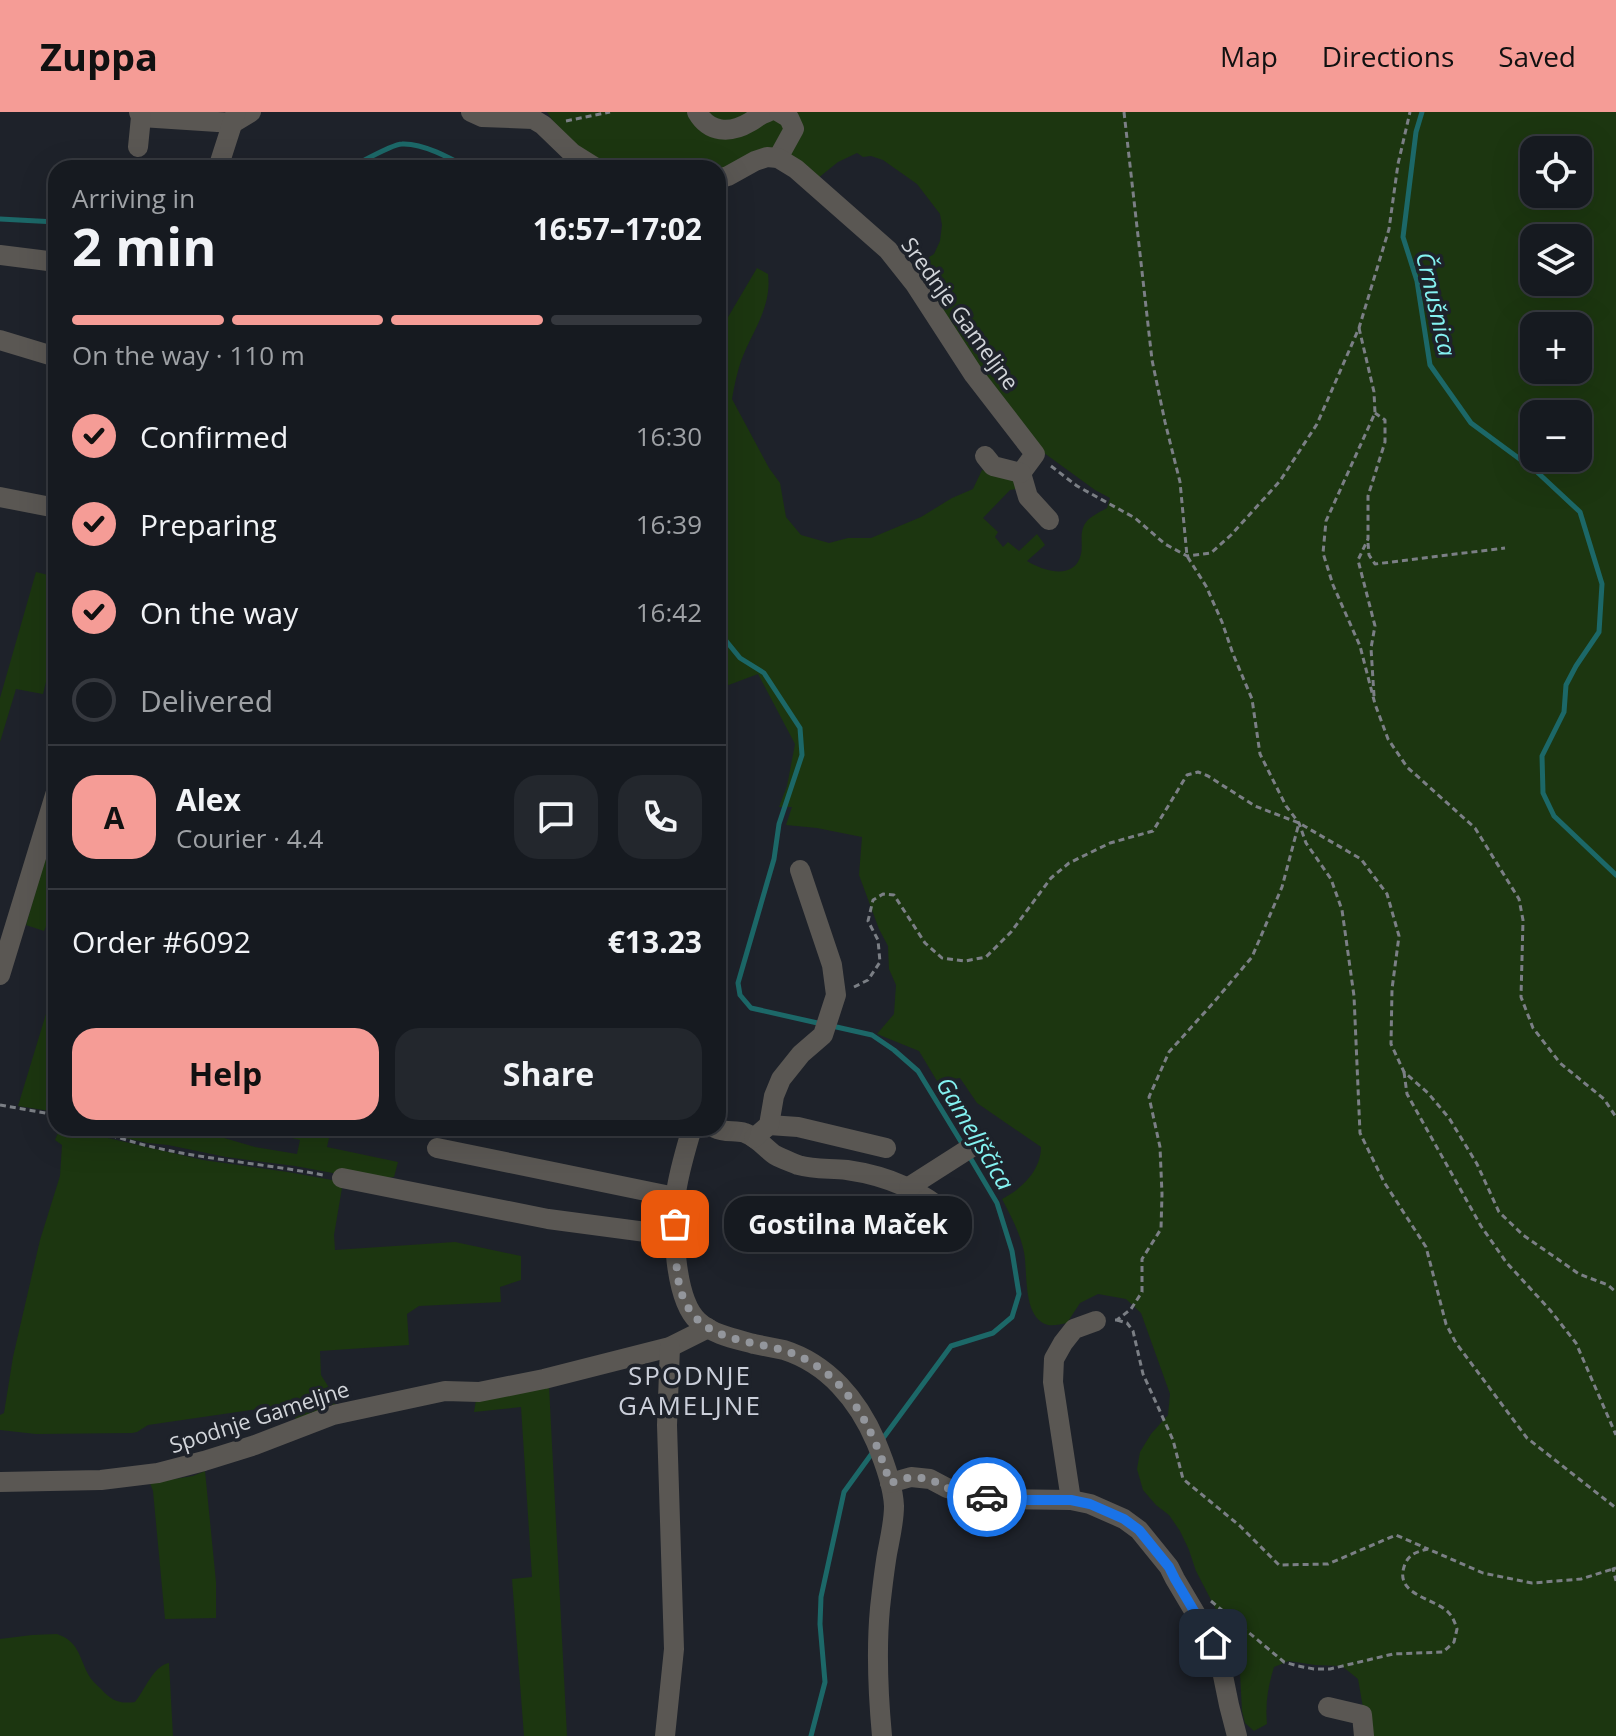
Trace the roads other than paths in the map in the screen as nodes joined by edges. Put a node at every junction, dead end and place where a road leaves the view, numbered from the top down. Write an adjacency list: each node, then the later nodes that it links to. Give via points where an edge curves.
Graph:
1 (471, 112): 10 (street, via 533,119)
2 (697, 112): 3 (street, via 711,128 726,130)
3 (768, 112)
4 (779, 112): 8 (street, via 794,129)
5 (140, 115): 6 (street); 7 (street)
6 (240, 116): 9 (street)
7 (138, 147)
8 (778, 158): 11 (street, via 755,161); 17 (street, Srednje Gameljne, via 888,250 915,284 974,375 1035,454)
9 (221, 160)
10 (583, 160)
11 (726, 177)
12 (0, 255): 13 (street)
13 (48, 261)
14 (0, 340): 15 (street)
15 (48, 355)
16 (985, 456): 17 (street, via 993,466)
17 (1021, 473): 20 (street, via 1028,497)
18 (0, 497): 19 (street)
19 (48, 506)
20 (1049, 520)
21 (48, 818): 23 (street)
22 (800, 870): 25 (street, via 832,965 836,995 826,1026 781,1079)
23 (0, 975)
24 (726, 1131): 25 (street)
25 (762, 1131): 29 (street, via 798,1127); 31 (street, via 775,1155 796,1164 847,1170)
26 (690, 1136): 32 (street)
27 (978, 1144): 31 (street)
28 (437, 1148): 32 (street)
29 (886, 1148)
30 (342, 1178): 34 (street, via 548,1219)
31 (909, 1187): 33 (street)
32 (675, 1197): 34 (street)
33 (953, 1218)
34 (676, 1236): 36 (street, via 683,1298)
35 (1096, 1321): 40 (street, via 1074,1329 1054,1359)
36 (708, 1328): 37 (street, Spodnje Gameljne); 38 (street, via 785,1351 824,1370 865,1419)
37 (670, 1347): 39 (street, Spodnje Gameljne, via 479,1392 445,1391 346,1411 158,1473); 43 (street, via 667,1425 674,1649)
38 (887, 1475): 40 (street, via 930,1479 947,1488 1001,1499); 44 (street, via 894,1503 878,1637)
39 (0, 1482)
40 (1071, 1500): 42 (street, via 1124,1519 1169,1567 1213,1643)
41 (1328, 1707): 45 (street, via 1362,1715)
42 (1239, 1731)
43 (665, 1736)
44 (882, 1736)
45 (1364, 1736)

